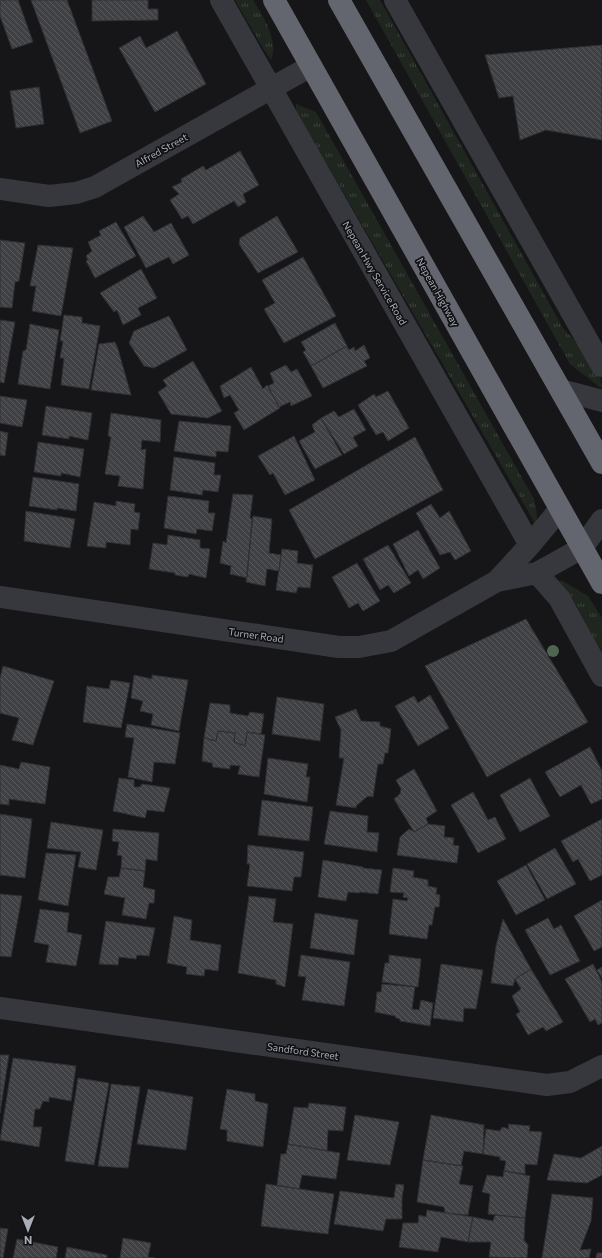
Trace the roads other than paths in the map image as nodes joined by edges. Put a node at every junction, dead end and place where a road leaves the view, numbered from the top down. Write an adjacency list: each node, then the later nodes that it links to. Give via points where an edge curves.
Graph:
1 (220, 0): 6 (street, Nepean Hwy Service Road)
2 (274, 0): 5 (highway, Nepean Highway)
3 (339, 0): 9 (highway)
4 (395, 0): 8 (street)
5 (311, 66): 6 (street, Alfred Street); 12 (highway, Nepean Highway)
6 (270, 89): 7 (street, Alfred Street, via 95,186 76,193 56,196); 14 (street, Nepean Hwy Service Road)
7 (0, 189)
8 (602, 366)
9 (561, 390): 10 (street); 11 (highway)
10 (602, 401)
11 (602, 463)
12 (560, 509): 14 (street, Turner Road); 15 (highway, Nepean Highway)
13 (602, 520): 15 (street, Turner Road)
14 (530, 545): 17 (street, Turner Road)
15 (582, 548): 16 (street, Turner Road); 18 (highway, Nepean Highway)
16 (537, 573): 17 (street, Turner Road); 20 (street, via 559,598)
17 (497, 581): 19 (street, Turner Road, via 391,641 359,646 308,642)
18 (602, 583)
19 (0, 597)
20 (602, 676)
21 (0, 1008): 22 (street, Sandford Street, via 547,1085 570,1082)
22 (602, 1066)

